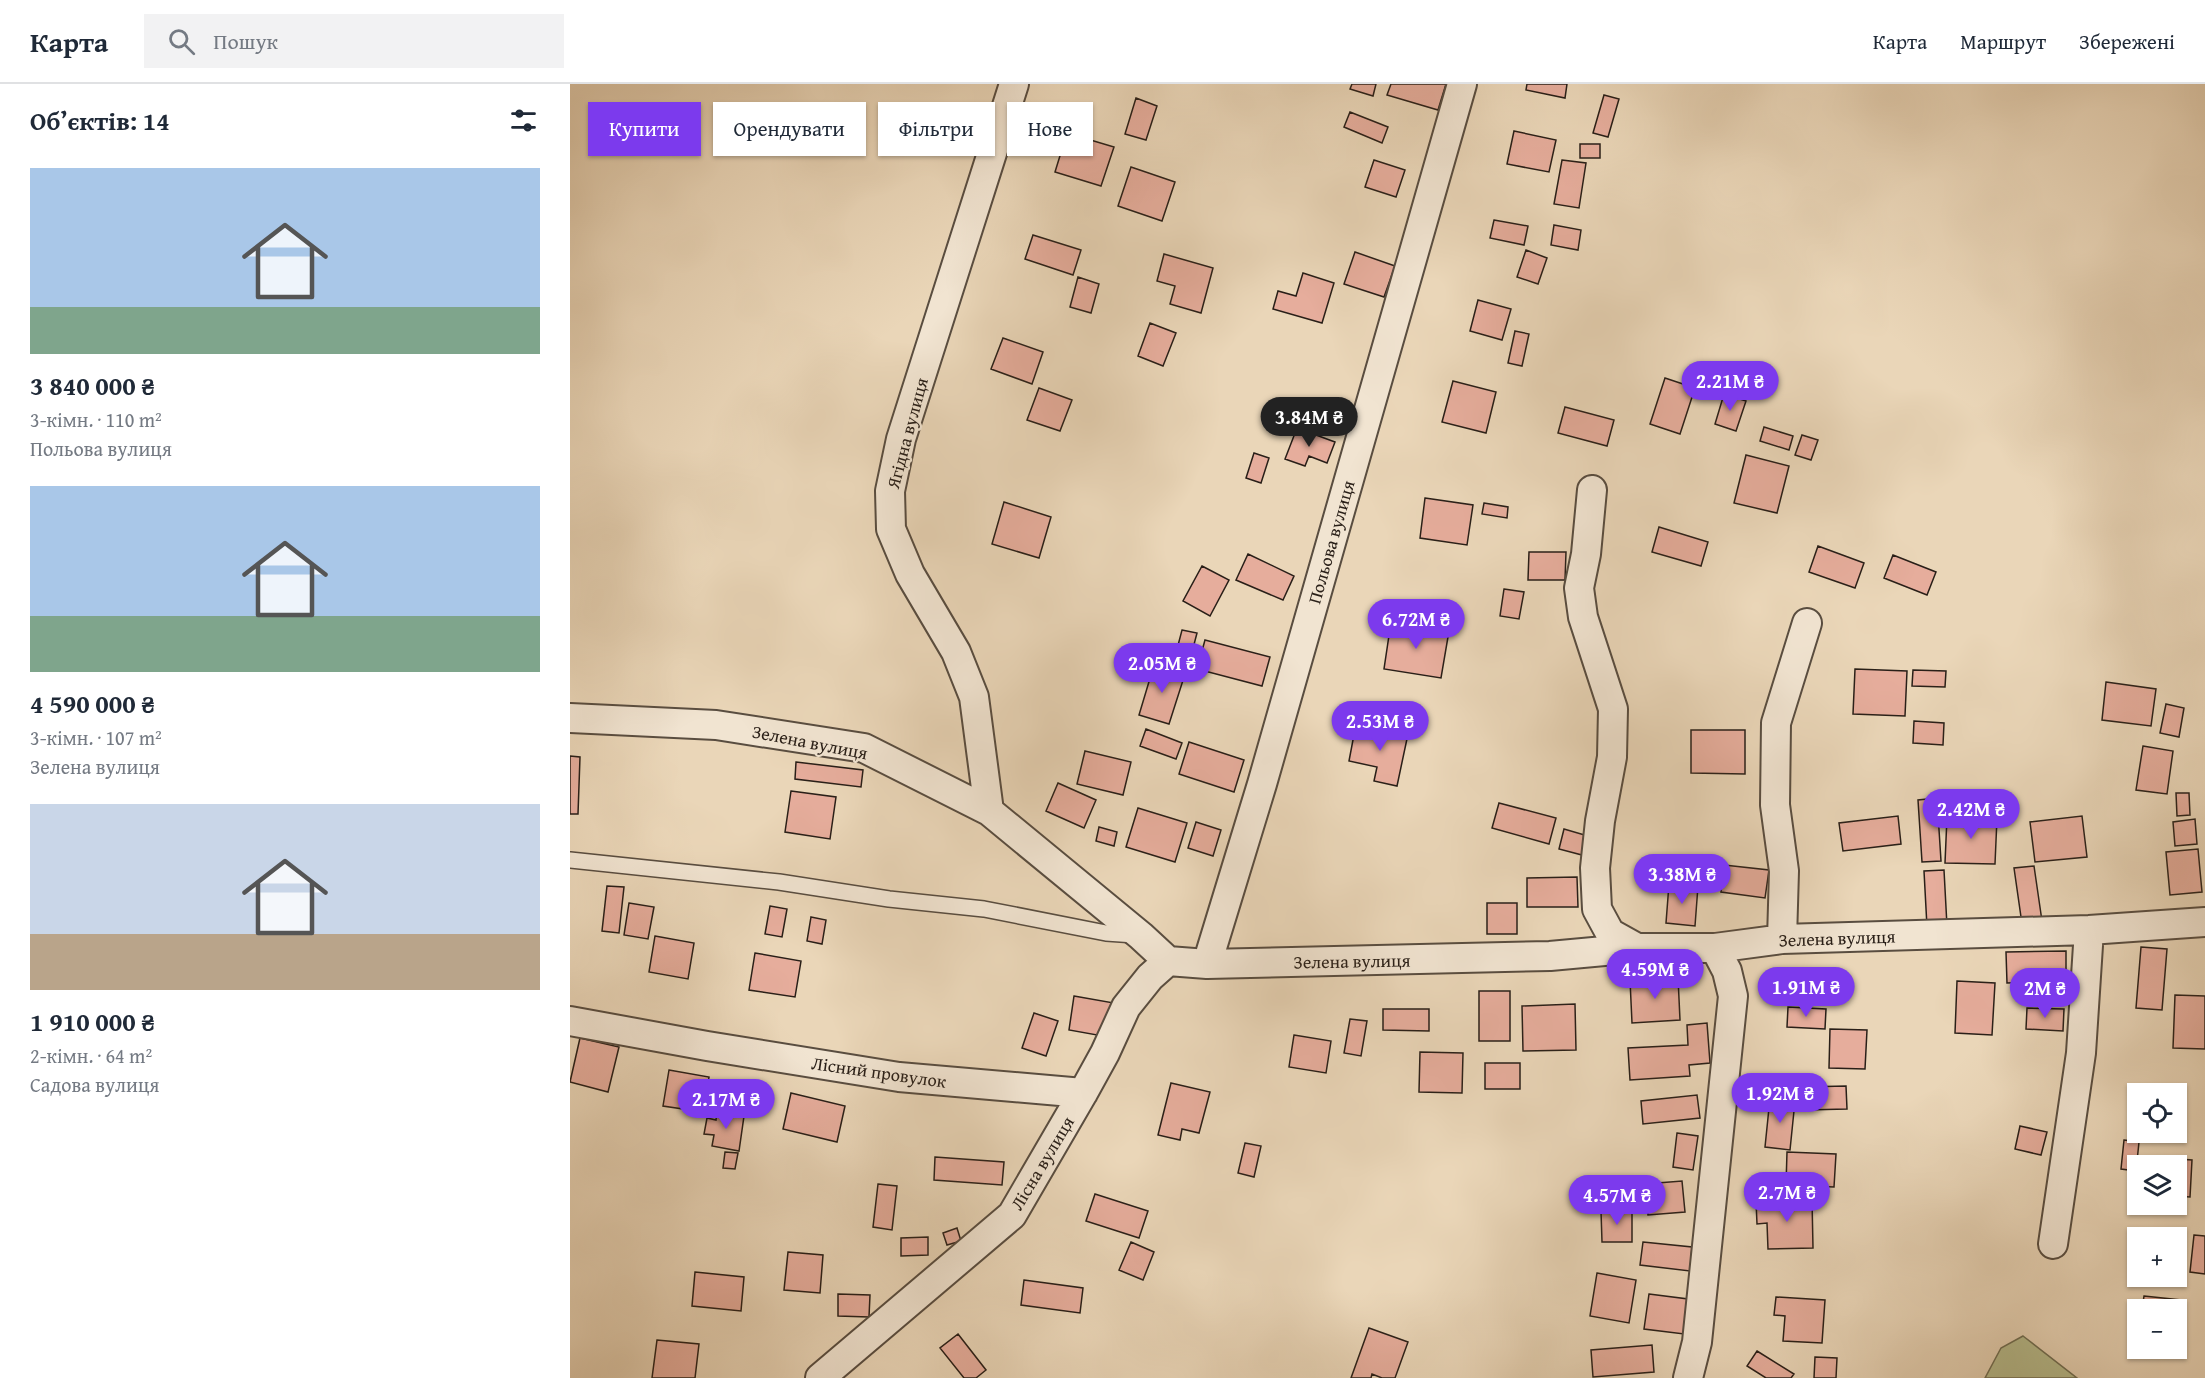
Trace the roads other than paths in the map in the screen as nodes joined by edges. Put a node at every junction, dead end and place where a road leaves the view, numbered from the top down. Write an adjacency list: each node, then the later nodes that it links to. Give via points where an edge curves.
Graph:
1 (1014, 84): 6 (street, Ягідна вулиця, via 901,440 890,491 891,529 910,574 956,652 974,697)
2 (1462, 84): 15 (street, Польова вулиця)
3 (1592, 490): 12 (street, via 1579,588 1583,618 1613,709 1612,757 1595,868 1597,909 1610,933)
4 (1807, 623): 11 (street, via 1776,723 1775,805 1784,871)
5 (570, 718): 6 (street, Зелена вулиця, via 716,725 864,748)
6 (989, 811): 10 (street, Зелена вулиця)
7 (570, 860): 10 (lane, via 984,909)
8 (2205, 922): 9 (street, Зелена вулиця)
9 (2089, 930): 11 (street, Зелена вулиця); 18 (street, via 2081,1053)
10 (1141, 936): 14 (street, Зелена вулиця)
11 (1782, 939): 13 (street, Зелена вулиця)
12 (1637, 948): 13 (street, Зелена вулиця); 15 (street, Зелена вулиця, via 1550,956)
13 (1715, 948): 20 (street, via 1727,971 1733,996 1697,1342)
14 (1168, 961): 15 (street, Зелена вулиця); 17 (street, Лісна вулиця, via 1126,1007)
15 (1207, 964)
16 (570, 1021): 17 (street, Лісний провулок, via 899,1077)
17 (1083, 1093): 19 (street, Лісна вулиця, via 1011,1215)
18 (2053, 1244)
19 (820, 1378)
20 (1688, 1378)

